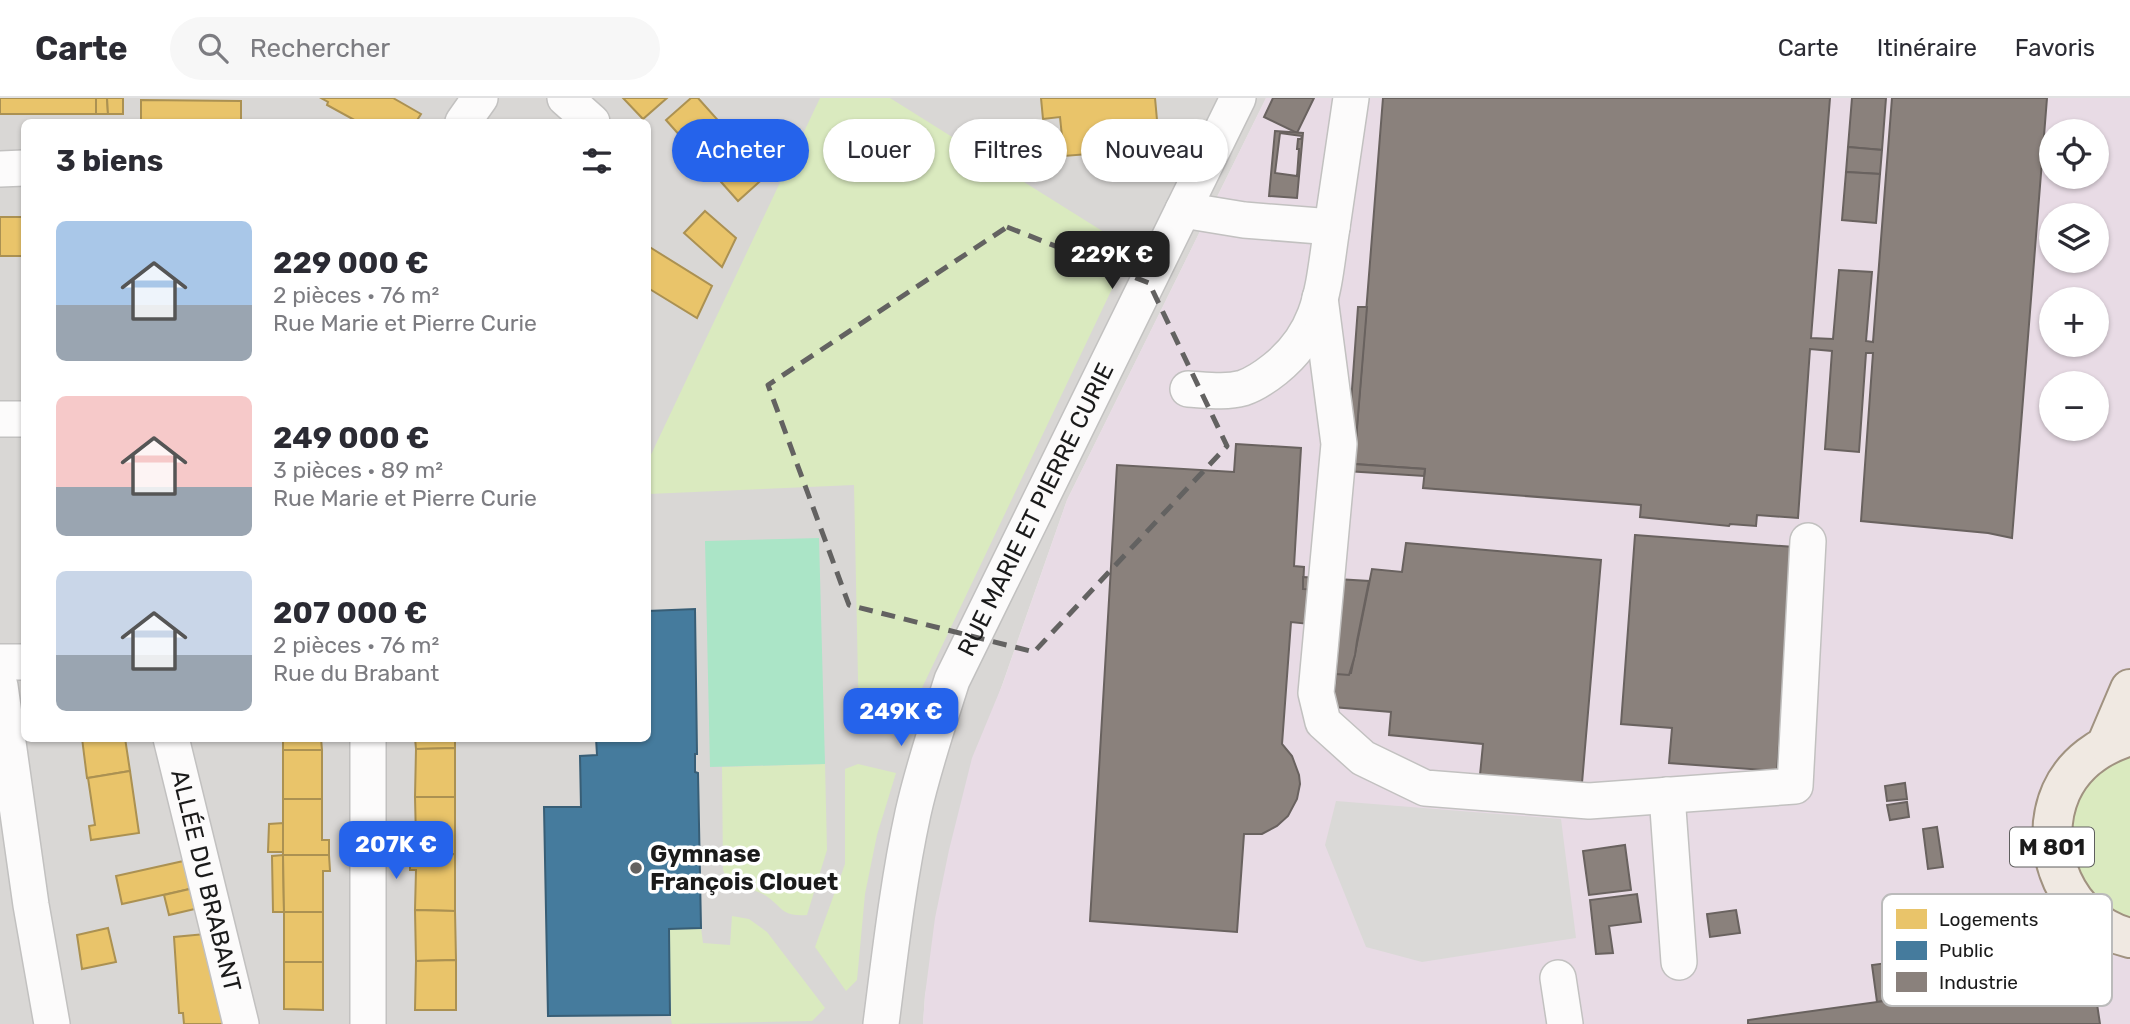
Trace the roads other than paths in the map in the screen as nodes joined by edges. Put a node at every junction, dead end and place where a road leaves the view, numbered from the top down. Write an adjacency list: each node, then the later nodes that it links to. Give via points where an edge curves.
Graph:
1 (480, 98): 5 (street)
2 (565, 98): 6 (street)
3 (1238, 98): 9 (street, RUE MARIE ET PIERRE CURIE)
4 (1351, 98): 10 (street)
5 (465, 119)
6 (589, 119)
7 (21, 168): 8 (street)
8 (0, 169)
9 (1183, 210): 10 (street); 33 (street, RUE MARIE ET PIERRE CURIE, via 952,680 913,813)
10 (1332, 227): 11 (street)
11 (1321, 298): 12 (street, via 1300,346 1262,380 1226,391); 24 (street, via 1339,444 1316,693 1323,722 1363,758 1425,788 1588,800)
12 (1188, 389)
13 (0, 419): 14 (street)
14 (21, 419)
15 (1808, 541): 24 (street, via 1796,786)
16 (0, 662): 17 (street)
17 (21, 662)
18 (0, 686): 23 (street)
19 (2130, 690): 20 (main road, M 801)
20 (2118, 739): 25 (main road, M 801, via 2081,763 2061,790 2052,822 2053,856)
21 (172, 742): 31 (street, ALLÉE DU BRABANT)
22 (368, 742): 32 (street)
23 (6, 772): 30 (street)
24 (1667, 795): 28 (street)
25 (2069, 894)
26 (2112, 932): 27 (main road, M 801)
27 (2129, 940)
28 (1679, 961)
29 (1558, 978): 34 (street)
30 (51, 1024)
31 (241, 1024)
32 (368, 1024)
33 (881, 1024)
34 (1564, 1024)

